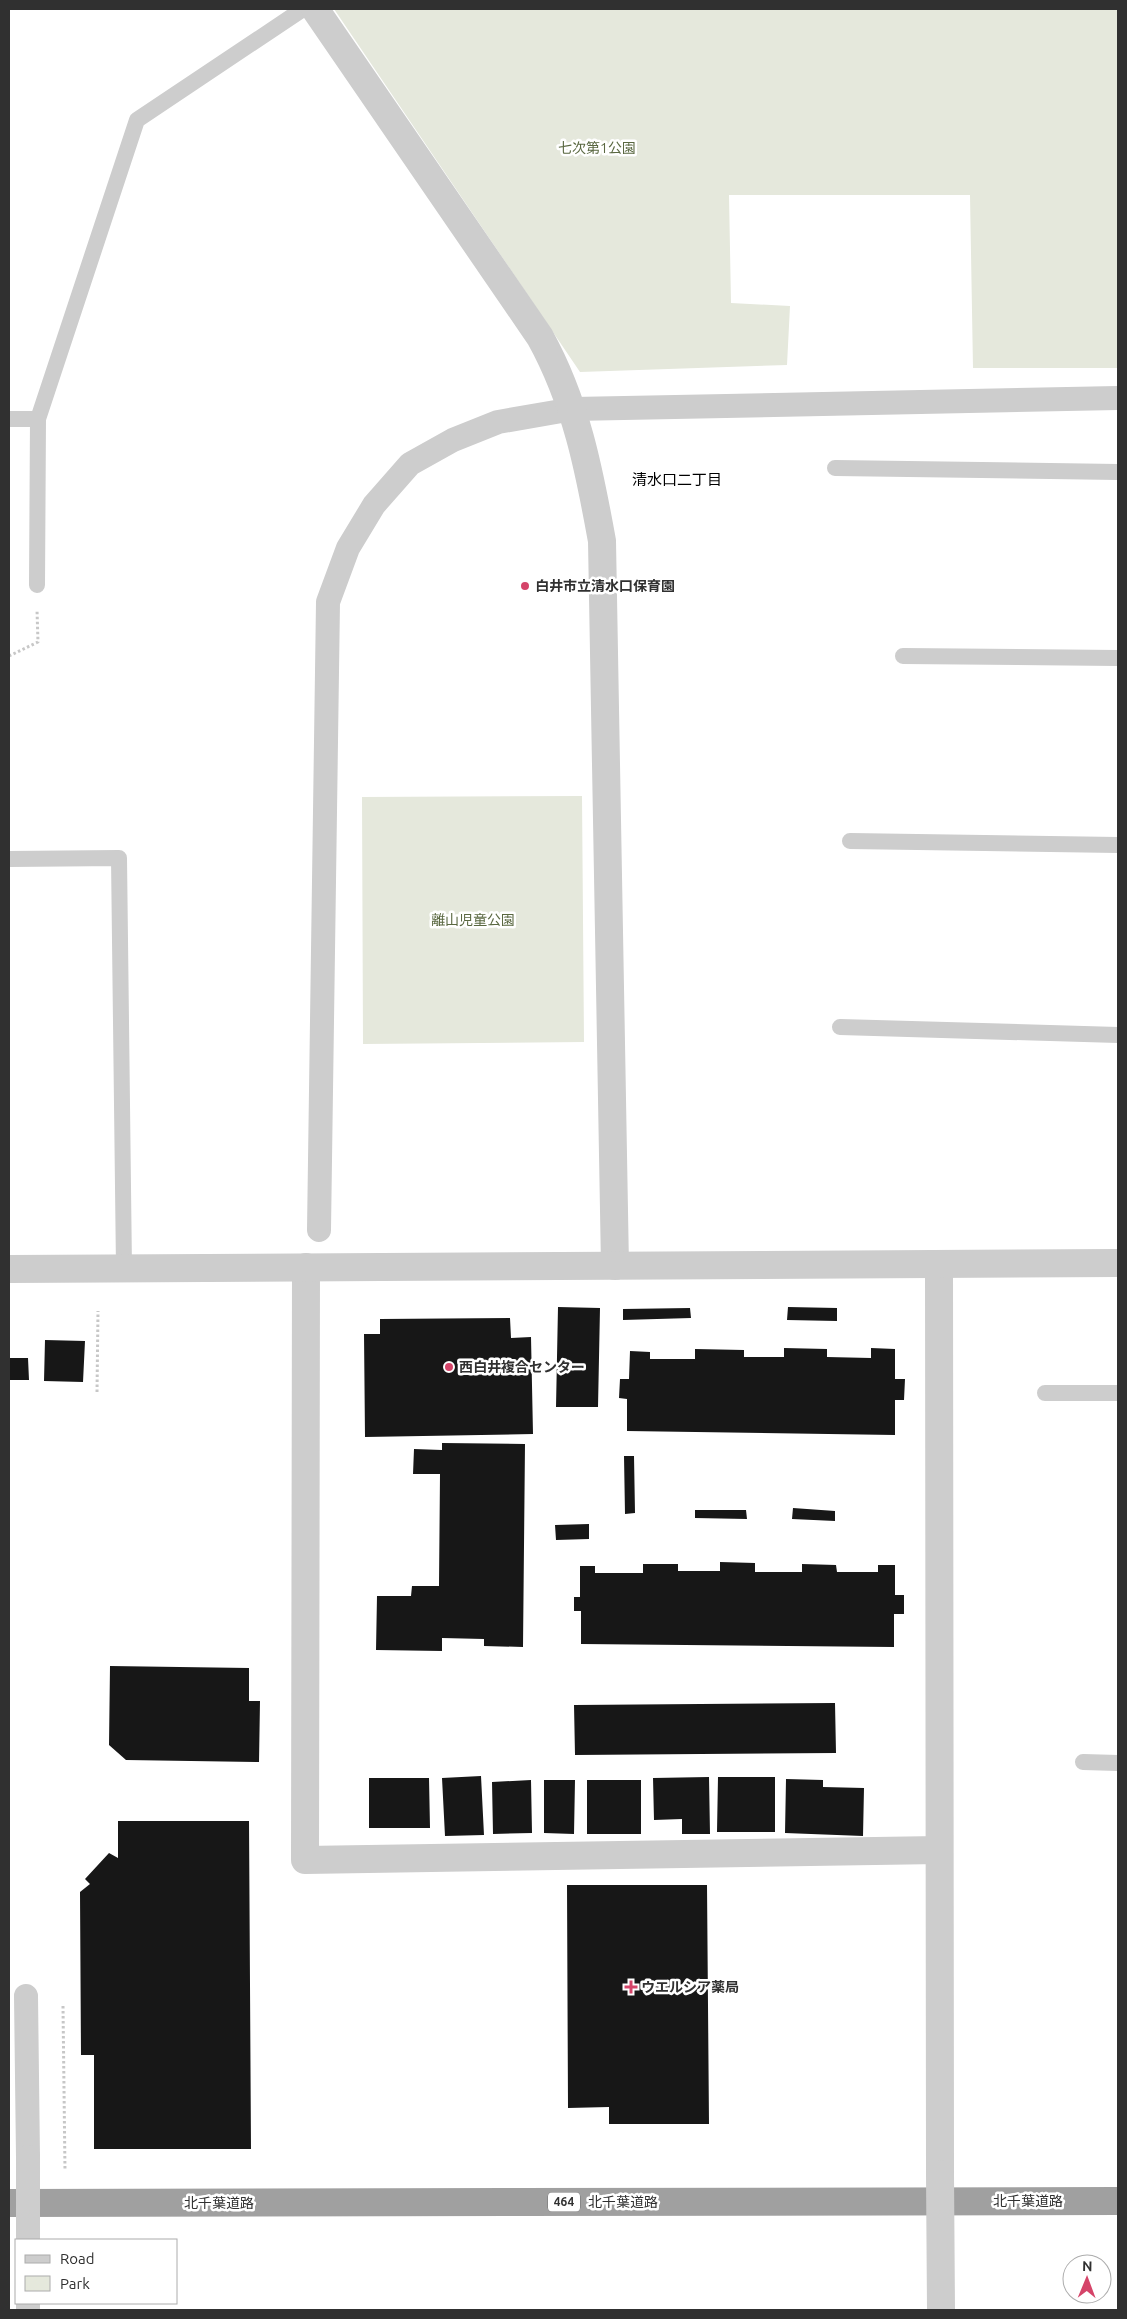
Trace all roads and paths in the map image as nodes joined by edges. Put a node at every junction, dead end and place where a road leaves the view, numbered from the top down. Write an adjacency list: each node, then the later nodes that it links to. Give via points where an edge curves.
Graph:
1 (304, 9): 6 (lane, via 137,120)
2 (315, 9): 4 (street, via 540,337 558,368)
3 (1118, 398): 4 (street)
4 (573, 409): 18 (street, via 498,422 453,440 410,464 374,505 348,548 328,602); 21 (street, via 602,541)
5 (9, 419): 6 (lane)
6 (38, 419): 9 (lane)
7 (836, 468): 8 (lane)
8 (1118, 472)
9 (37, 585): 10 (path, via 38,642)
10 (9, 656)
11 (903, 656): 12 (lane)
12 (1118, 658)
13 (850, 841): 14 (lane)
14 (1118, 845)
15 (9, 859): 23 (lane, via 119,858)
16 (840, 1027): 17 (lane)
17 (1118, 1035)
18 (319, 1230)
19 (1118, 1263): 20 (street)
20 (939, 1264): 21 (street); 31 (street)
21 (615, 1266): 22 (street)
22 (306, 1267): 23 (street); 31 (street, via 305,1860)
23 (124, 1268): 24 (street)
24 (9, 1269)
25 (98, 1311): 26 (path)
26 (97, 1392)
27 (1045, 1393): 28 (lane)
28 (1118, 1393)
29 (1083, 1762): 30 (lane)
30 (1118, 1763)
31 (939, 1850): 38 (street, bridge)
32 (26, 1996): 37 (street, bridge)
33 (63, 2006): 34 (path)
34 (65, 2171)
35 (1118, 2201): 36 (highway, 北千葉道路 / 464)
36 (9, 2203)
37 (28, 2239)
38 (941, 2310)

